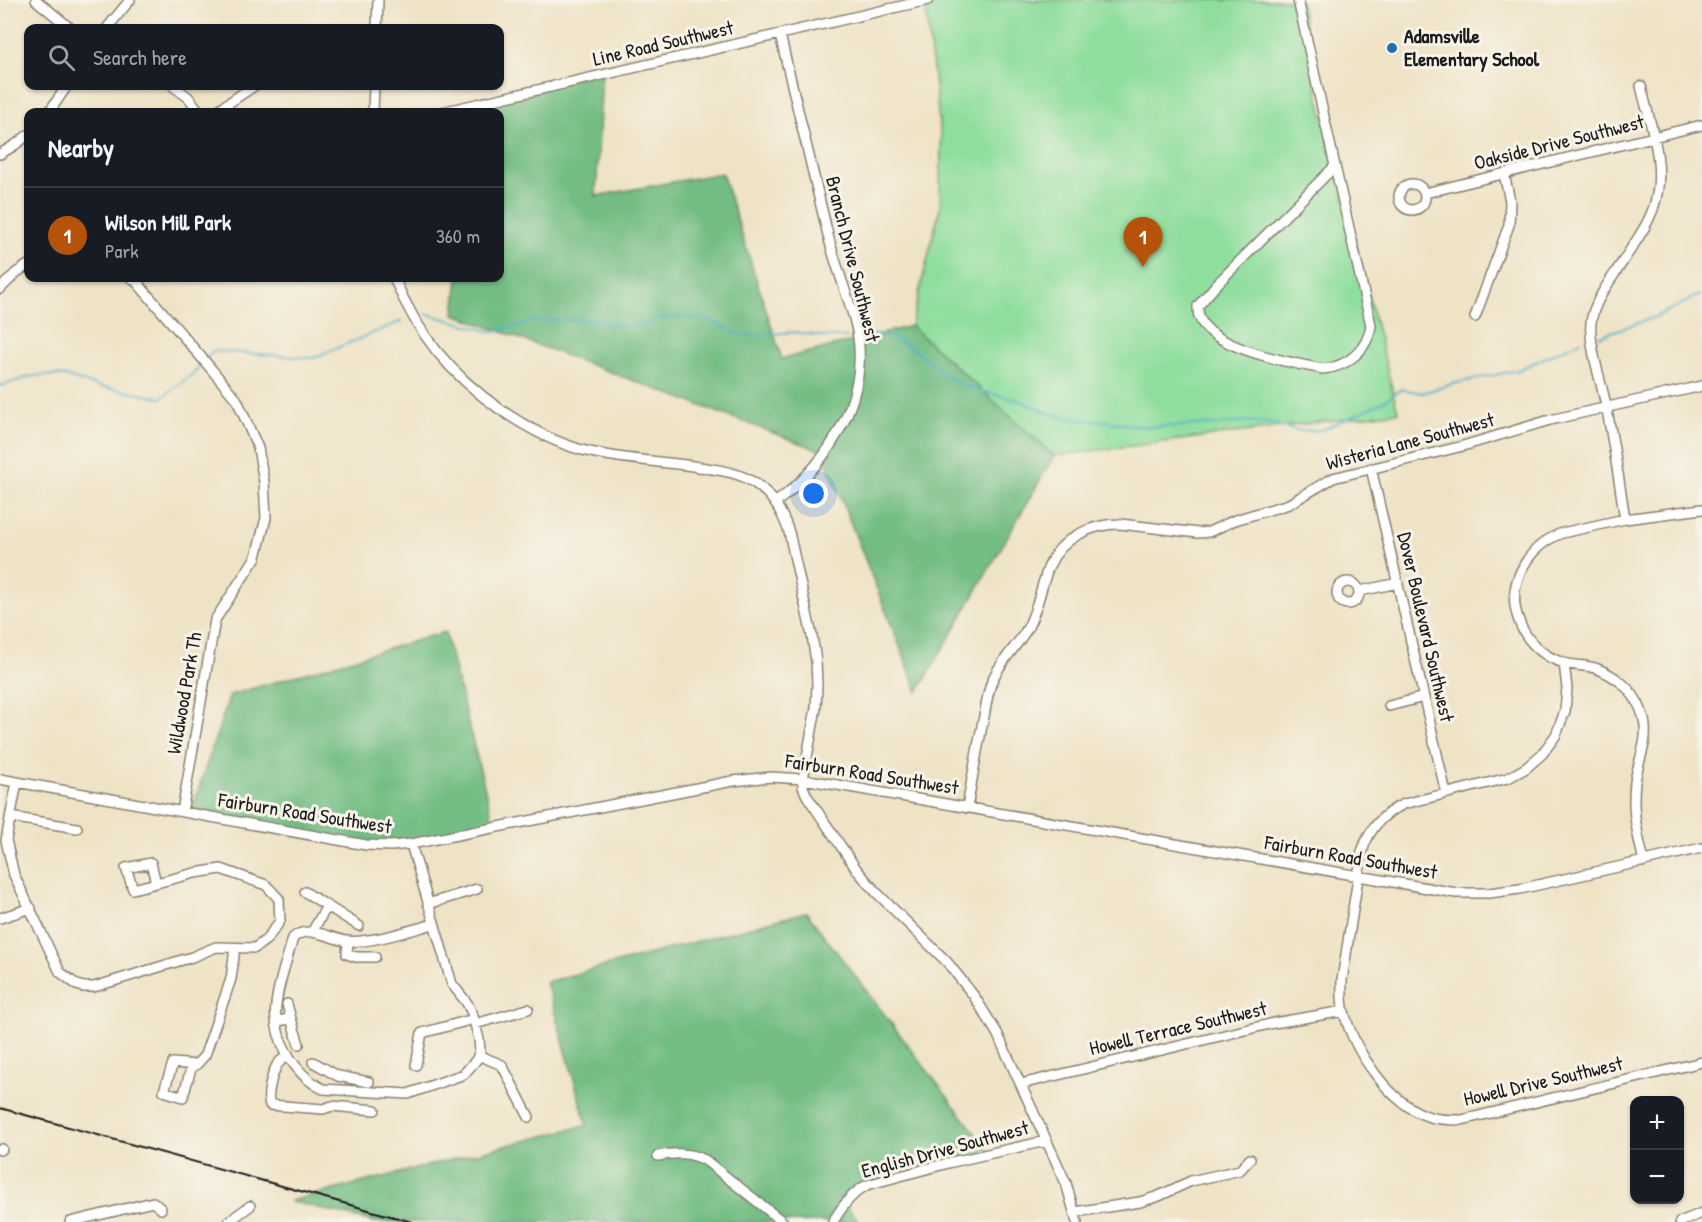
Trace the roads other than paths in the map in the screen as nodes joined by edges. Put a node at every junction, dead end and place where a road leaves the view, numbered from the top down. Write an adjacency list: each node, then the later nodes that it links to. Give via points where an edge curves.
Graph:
1 (36, 0): 6 (street)
2 (130, 0): 7 (street)
3 (378, 0): 8 (street)
4 (928, 0): 9 (street, Line Road Southwest)
5 (1298, 0): 24 (street)
6 (64, 24)
7 (110, 24)
8 (377, 24)
9 (780, 34): 19 (street, Line Road Southwest); 35 (street, Branch Drive Southwest, via 831,246 855,323 859,359 854,398 839,433 807,474)
10 (1641, 86): 21 (street)
11 (64, 90): 15 (street)
12 (178, 90): 16 (street)
13 (248, 90): 17 (street)
14 (374, 90): 18 (street)
15 (52, 108)
16 (197, 108)
17 (221, 108)
18 (373, 108)
19 (459, 108)
20 (1702, 125): 21 (street, Oakside Drive Southwest)
21 (1653, 137): 25 (street, Oakside Drive Southwest); 33 (street, via 1659,174 1654,207 1591,319 1591,338)
22 (24, 138): 23 (street)
23 (0, 154)
24 (1335, 166): 24 (street, via 1371,325 1370,336 1346,364 1323,369 1248,352 1218,337 1202,322 1198,306)
25 (1504, 174): 26 (street, Oakside Drive Southwest); 31 (street, via 1510,201 1509,225)
26 (1425, 193)
27 (24, 268): 30 (street)
28 (137, 282): 48 (street, Wildwood Park Th, via 237,400 258,448 264,482 266,518 255,557 215,620)
29 (396, 282): 35 (street, via 422,332 442,358 463,380 515,420 582,450 730,472 755,484)
30 (0, 289)
31 (1475, 316)
32 (1702, 386): 33 (street, Wisteria Lane Southwest)
33 (1606, 407): 34 (street, Wisteria Lane Southwest); 37 (street)
34 (1371, 468): 38 (street, Dover Boulevard Southwest); 47 (street, Wisteria Lane Southwest, via 1333,478 1289,504 1209,532 1109,524 1088,529 1069,540 1049,566 1028,627 992,681)
35 (775, 503): 44 (street, via 789,532 816,661 816,708)
36 (1702, 509): 37 (street)
37 (1625, 519): 40 (street, via 1554,536 1535,549 1520,572 1515,600 1521,627 1539,650)
38 (1398, 583): 39 (street); 41 (street, Dover Boulevard Southwest)
39 (1360, 591)
40 (1564, 663): 46 (street, Howell Drive Southwest, via 1568,688 1565,711 1556,735 1542,754 1508,778); 53 (street, via 1612,675 1630,690 1641,708 1646,740 1636,777 1634,805)
41 (1424, 697): 42 (street); 46 (street, Dover Boulevard Southwest)
42 (1389, 706)
43 (0, 779): 45 (street, Fairburn Road Southwest)
44 (803, 779): 47 (street, Fairburn Road Southwest); 51 (street, Fairburn Road Southwest, via 734,781); 83 (street, via 807,796 857,870 974,996)
45 (17, 782): 48 (street, Fairburn Road Southwest); 49 (street)
46 (1446, 793): 54 (street, Howell Drive Southwest, via 1404,804 1382,818 1365,841)
47 (967, 808): 54 (street, Fairburn Road Southwest)
48 (182, 812): 51 (street, Fairburn Road Southwest, via 366,844)
49 (10, 817): 50 (street); 60 (street, via 6,840 15,875)
50 (77, 828)
51 (411, 844): 58 (street)
52 (1702, 848): 53 (street, Fairburn Road Southwest)
53 (1644, 862): 54 (street, Fairburn Road Southwest, via 1490,893 1456,893)
54 (1358, 876): 70 (street, Howell Drive Southwest, via 1342,980)
55 (156, 883): 66 (street, via 221,869 266,885 279,899 278,926 255,948)
56 (477, 889): 58 (street)
57 (305, 892): 59 (street)
58 (428, 904): 62 (street)
59 (327, 906): 63 (street); 64 (street)
60 (31, 908): 61 (street); 66 (street, via 60,972 83,987 94,987 216,947)
61 (0, 918)
62 (434, 924): 65 (street); 73 (street, via 452,984 467,1003)
63 (359, 926)
64 (312, 932): 65 (street); 72 (street, via 298,933 293,938 275,1006)
65 (348, 941): 67 (street, via 346,954)
66 (235, 948): 79 (street, via 231,979 205,1055)
67 (375, 957)
68 (287, 1004): 71 (street)
69 (528, 1009): 73 (street)
70 (1344, 1011): 78 (street, Howell Drive Southwest, via 1360,1051 1389,1089 1416,1110 1445,1120 1462,1120); 83 (street, Howell Terrace Southwest, via 1274,1023)
71 (291, 1019): 72 (street); 74 (street)
72 (276, 1021): 75 (street)
73 (474, 1022): 76 (street); 80 (street, via 422,1033)
74 (299, 1044)
75 (288, 1054): 84 (street, via 318,1087); 85 (street, via 276,1066 267,1095 270,1105 324,1109)
76 (478, 1055): 84 (street, via 464,1074 408,1094); 87 (street, via 502,1065)
77 (313, 1062): 81 (street)
78 (1702, 1062)
79 (192, 1065)
80 (416, 1065)
81 (342, 1077): 82 (street); 84 (street)
82 (369, 1082)
83 (1021, 1084): 88 (street)
84 (337, 1090): 85 (street)
85 (332, 1106): 86 (street)
86 (375, 1110)
87 (529, 1117)
88 (1046, 1141): 93 (street); 98 (street, English Drive Southwest, via 867,1185 850,1198)
89 (658, 1156): 97 (street, via 679,1153 705,1160)
90 (1250, 1159): 93 (street, via 1240,1170 1191,1181 1140,1202)
91 (250, 1206): 96 (street)
92 (161, 1209): 95 (street, via 153,1202)
93 (1075, 1212): 99 (street)
94 (1702, 1213): 100 (street)
95 (70, 1222)
96 (228, 1222)
97 (783, 1222)
98 (833, 1222)
99 (1077, 1222)
100 (1680, 1222)

